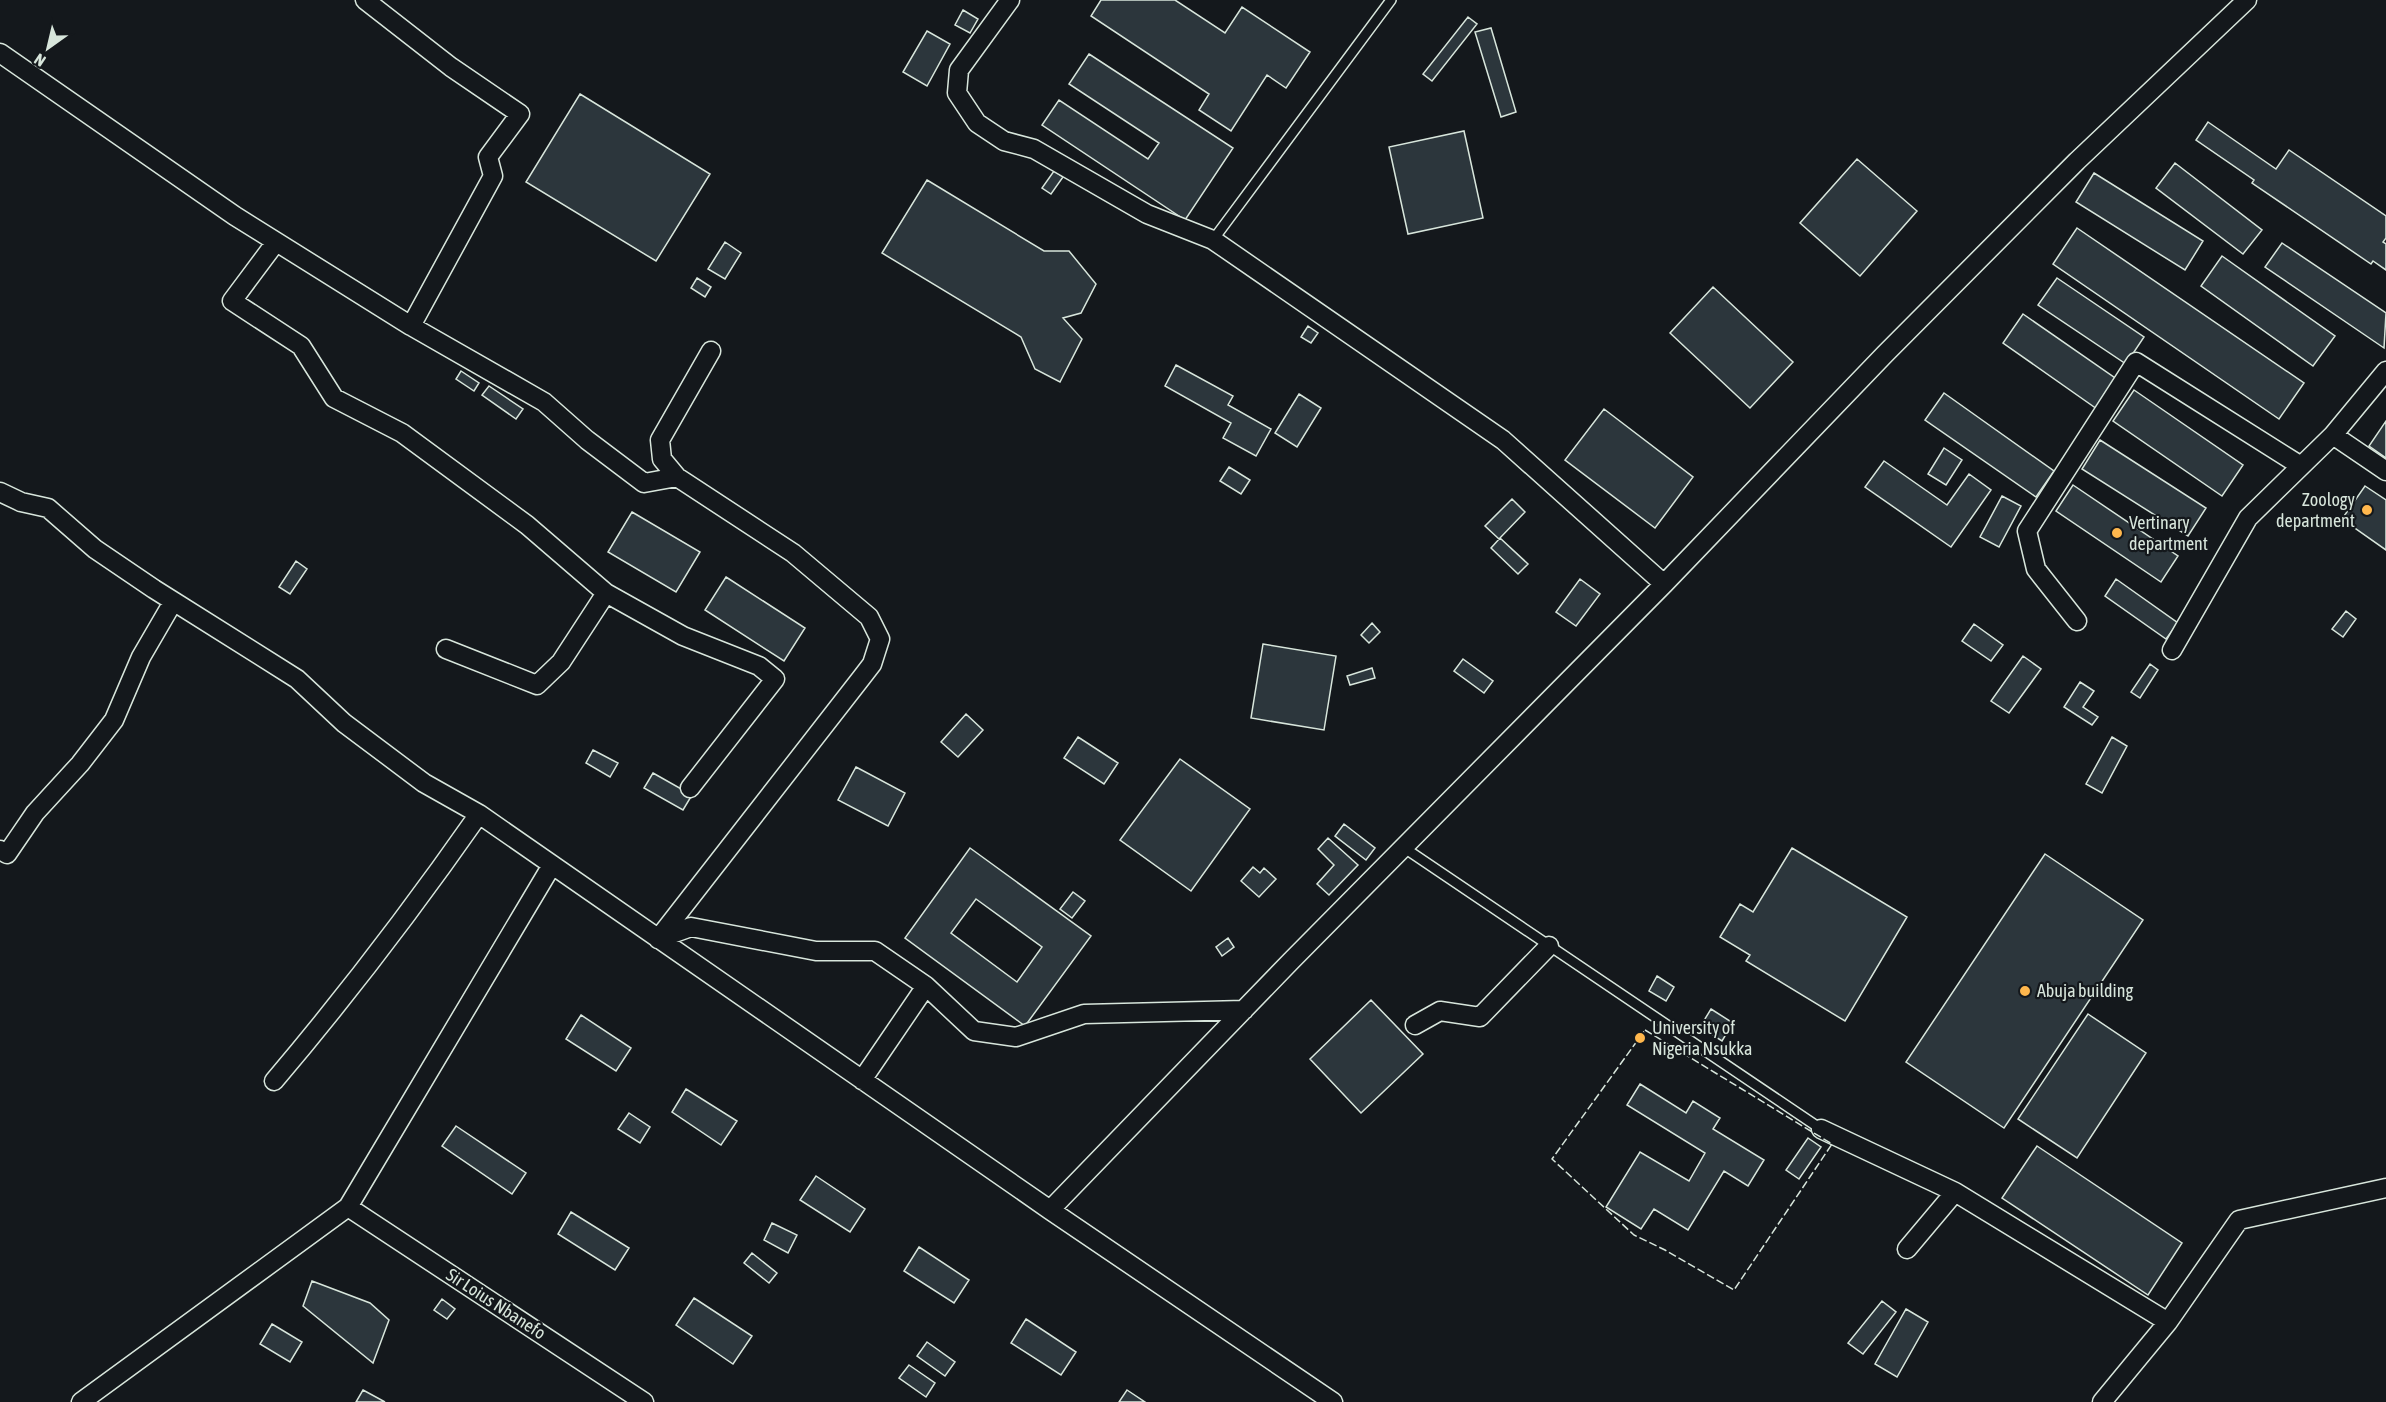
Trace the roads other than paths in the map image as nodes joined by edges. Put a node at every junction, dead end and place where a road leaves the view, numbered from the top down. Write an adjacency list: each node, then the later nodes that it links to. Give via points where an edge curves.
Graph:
1 (365, 0): 8 (street, via 451,67 520,114 488,157 493,176)
2 (1010, 0): 6 (street, via 959,70 957,93 977,123 1004,141 1034,149 1147,214)
3 (1391, 0): 6 (lane)
4 (2247, 0): 16 (street, via 2027,211)
5 (0, 53): 7 (street)
6 (1214, 240): 16 (street, via 1503,440)
7 (276, 242): 8 (street); 17 (street, via 232,301 301,346 334,398 402,433 527,525)
8 (411, 326): 14 (street, via 544,402 644,483)
9 (711, 351): 14 (street, via 660,440 662,459)
10 (2386, 371): 11 (street)
11 (2332, 435): 12 (street); 13 (street)
12 (2301, 466): 19 (street, via 2136,362 2027,531 2036,569); 21 (street, via 2248,518)
13 (2386, 471)
14 (677, 477): 27 (street, via 793,553 869,617 880,639 872,663 862,677)
15 (0, 492): 18 (street, via 48,508 95,549)
16 (1664, 584): 24 (street)
17 (606, 593): 20 (street, via 561,662 537,685); 22 (street, via 683,636 759,666 775,679)
18 (173, 602): 23 (street, via 297,680 344,723 424,783); 25 (street, via 141,657 114,720 35,813 7,854)
19 (2077, 621)
20 (446, 649)
21 (2172, 650)
22 (690, 788)
23 (479, 814): 26 (street); 33 (street, via 367,969)
24 (1403, 848): 28 (lane); 30 (street)
25 (0, 850)
26 (552, 865): 27 (street); 37 (street)
27 (658, 939): 29 (street, via 691,927 816,951 874,951); 32 (street)
28 (1549, 946): 31 (street, via 1480,1017 1440,1011); 34 (lane)
29 (926, 986): 30 (street, via 974,1030 1016,1037 1084,1014); 32 (street)
30 (1244, 1010): 38 (street)
31 (1415, 1025)
32 (862, 1080): 38 (street)
33 (274, 1082)
34 (1821, 1129): 36 (street)
35 (2386, 1188): 40 (street, via 2239,1220)
36 (1955, 1192): 39 (street); 40 (street)
37 (348, 1207): 41 (street); 42 (street, Sir Loius Nbanefo)
38 (1050, 1210): 43 (street)
39 (1906, 1249)
40 (2168, 1322): 44 (street)
41 (81, 1402)
42 (644, 1402)
43 (1333, 1402)
44 (2102, 1402)

